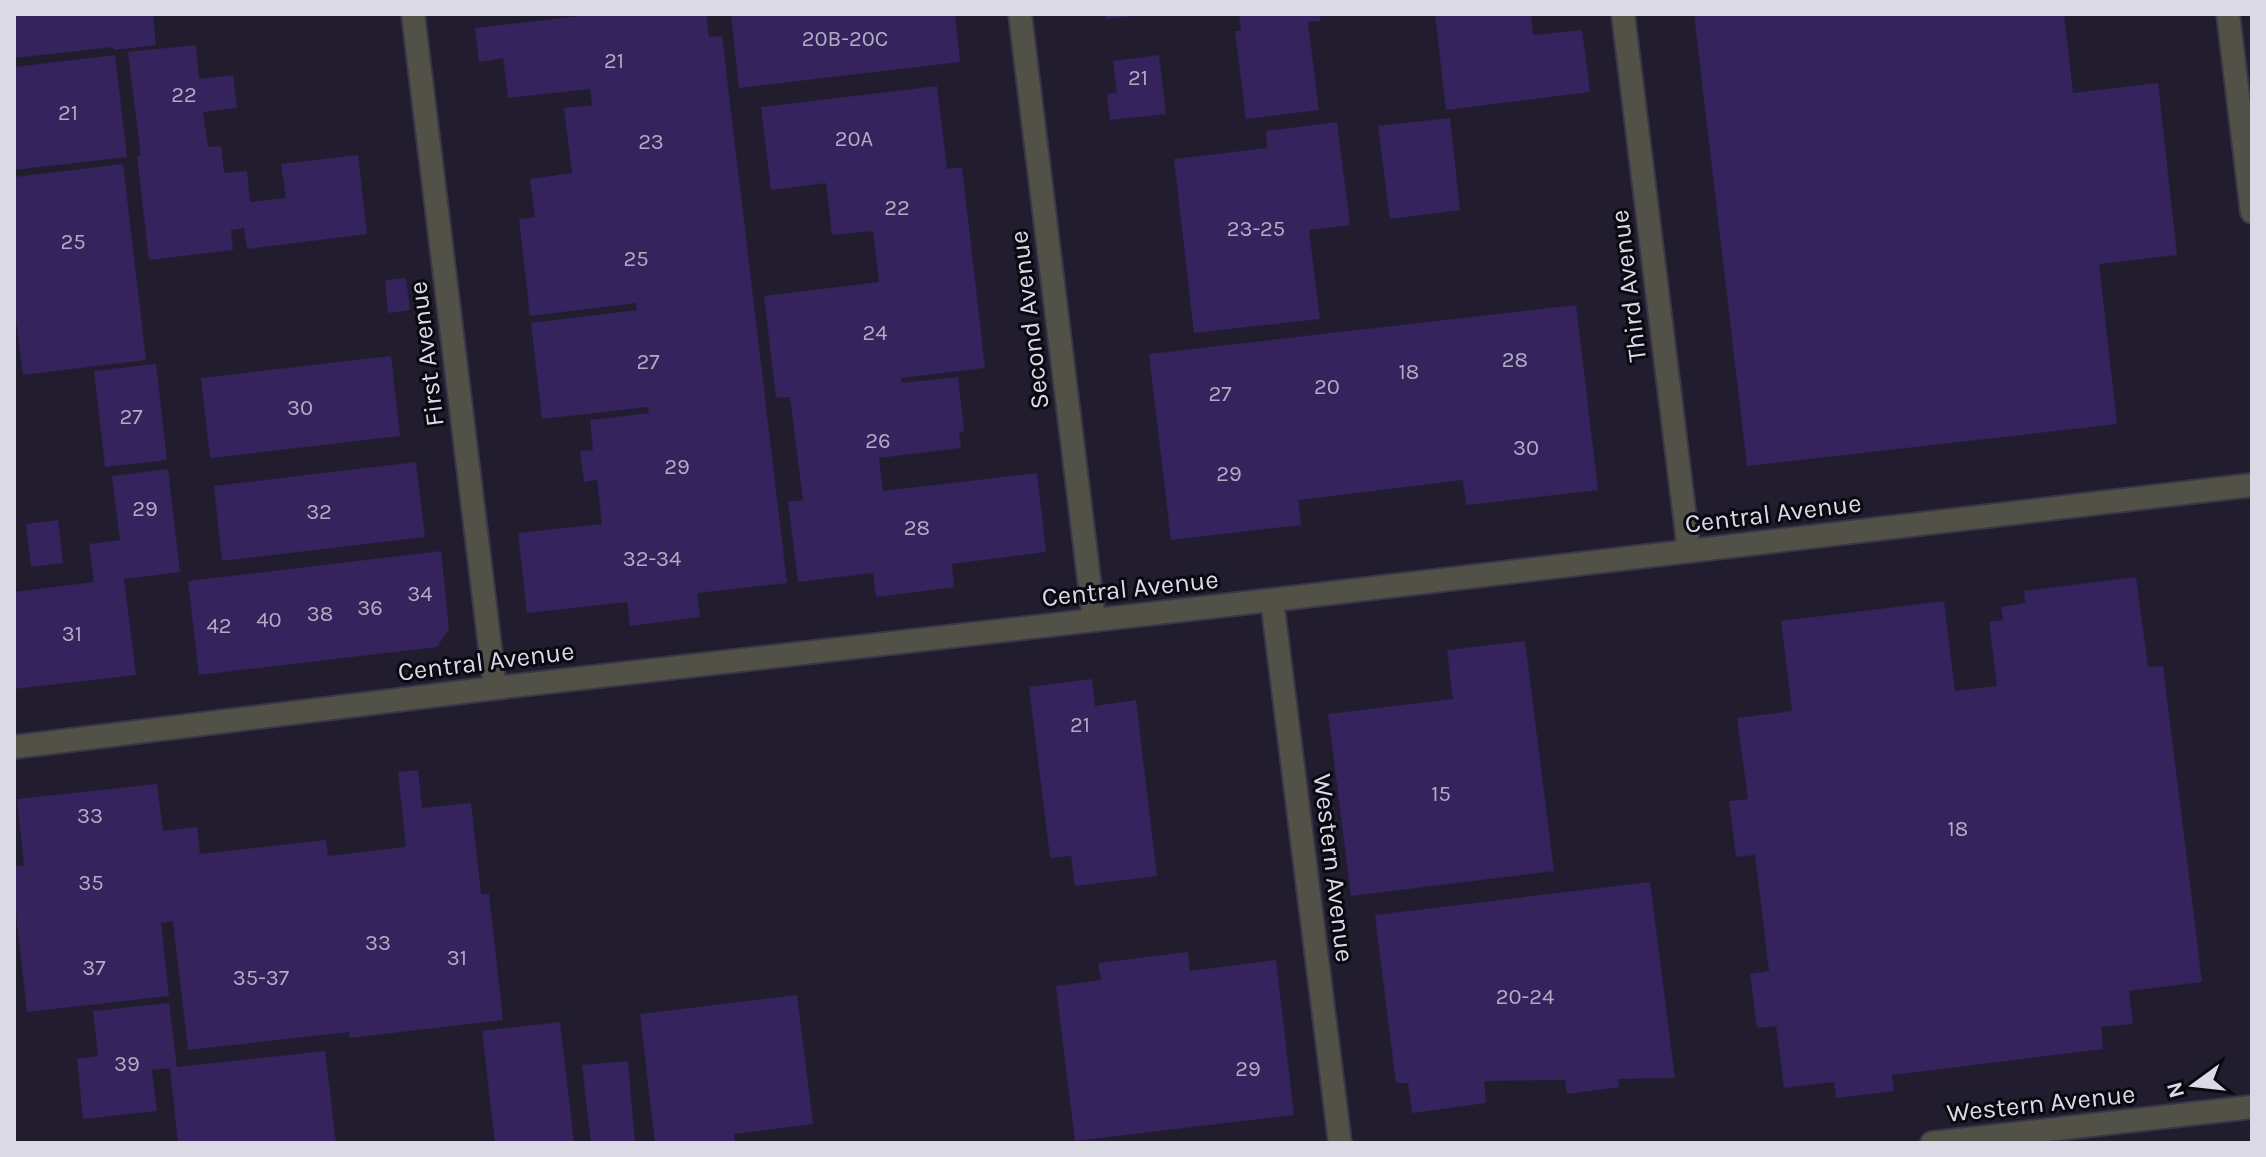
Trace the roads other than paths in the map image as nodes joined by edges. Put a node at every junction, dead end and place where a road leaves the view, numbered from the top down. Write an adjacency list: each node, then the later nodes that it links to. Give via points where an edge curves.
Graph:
1 (413, 14): 10 (street, First Avenue)
2 (1020, 14): 9 (street, Second Avenue)
3 (1623, 14): 7 (street, Third Avenue)
4 (2228, 14): 5 (street)
5 (2252, 212)
6 (2252, 485): 7 (street, Central Avenue)
7 (1689, 551): 8 (street, Central Avenue)
8 (1272, 600): 9 (street, Central Avenue); 13 (street, Western Avenue)
9 (1094, 620): 10 (street, Central Avenue)
10 (495, 688): 11 (street, Central Avenue)
11 (14, 747)
12 (2252, 1107): 14 (street, Western Avenue)
13 (1340, 1143)
14 (1932, 1143)

